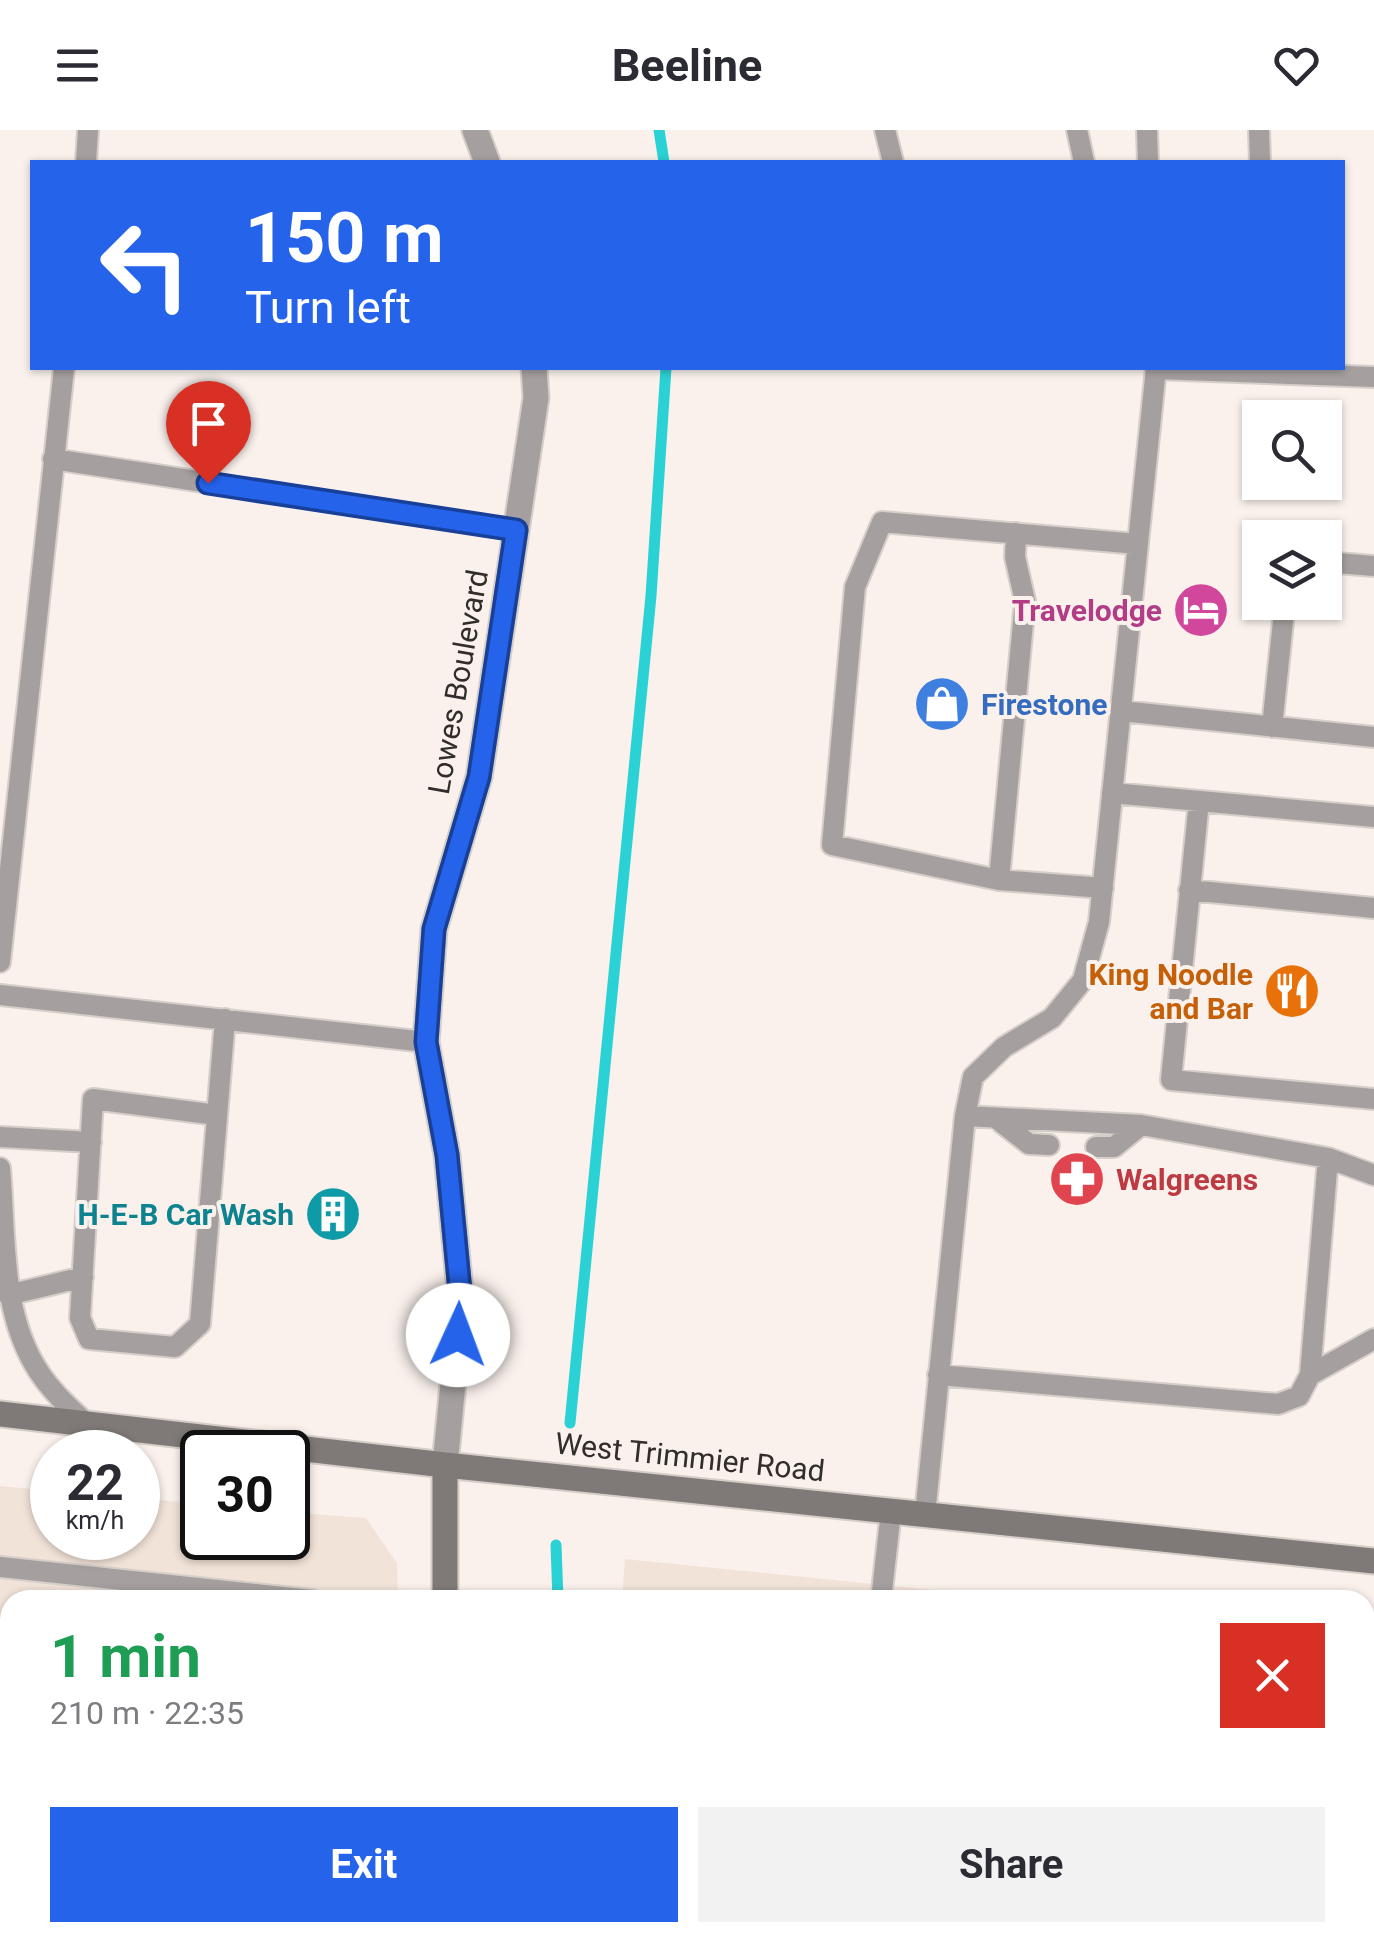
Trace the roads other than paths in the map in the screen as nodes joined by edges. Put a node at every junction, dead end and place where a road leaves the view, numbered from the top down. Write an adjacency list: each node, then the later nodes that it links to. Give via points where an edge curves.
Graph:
1 (88, 130): 7 (lane)
2 (475, 130): 8 (street)
3 (886, 130): 9 (lane)
4 (1076, 130): 10 (lane)
5 (1147, 130): 11 (lane)
6 (1259, 130): 12 (lane)
7 (86, 160)
8 (486, 160)
9 (893, 160)
10 (1084, 160)
11 (1148, 160)
12 (1260, 160)
13 (64, 370): 18 (lane)
14 (534, 370): 19 (street, Lowes Boulevard, via 536,398)
15 (1156, 370): 21 (lane)
16 (1263, 370): 17 (lane)
17 (1374, 378)
18 (53, 459): 19 (lane); 35 (lane)
19 (516, 530): 38 (street, Lowes Boulevard, via 479,777 434,929)
20 (1016, 534): 21 (lane); 31 (lane, via 1024,601); 31 (lane, via 882,522 856,586 832,845)
21 (1138, 544): 25 (lane)
22 (1342, 563): 23 (lane)
23 (1374, 566)
24 (1282, 620): 26 (lane)
25 (1120, 711): 26 (lane); 28 (lane)
26 (1272, 727): 27 (lane)
27 (1374, 738)
28 (1112, 793): 29 (lane); 32 (lane)
29 (1199, 800): 30 (lane); 33 (lane)
30 (1374, 817)
31 (999, 880): 32 (lane)
32 (1103, 888): 41 (lane, via 1083,980 1052,1018 1004,1047 972,1077)
33 (1190, 890): 34 (lane); 39 (lane, via 1171,1080)
34 (1374, 908)
35 (0, 962)
36 (0, 994): 37 (lane)
37 (225, 1019): 38 (lane); 40 (lane)
38 (426, 1042): 58 (street, Lowes Boulevard, via 447,1155 461,1302)
39 (1374, 1099)
40 (217, 1114): 45 (lane, via 93,1098); 51 (lane, via 200,1324 175,1348 89,1339 80,1318)
41 (965, 1116): 42 (lane); 54 (lane)
42 (998, 1118): 43 (lane); 46 (lane, via 1029,1144)
43 (1141, 1125): 47 (lane, via 1114,1147); 48 (lane)
44 (0, 1137): 45 (lane)
45 (91, 1142): 51 (lane)
46 (1048, 1145)
47 (1096, 1148)
48 (1328, 1158): 50 (lane); 55 (lane)
49 (0, 1168): 52 (lane)
50 (1374, 1175)
51 (82, 1277): 52 (lane)
52 (4, 1304): 57 (lane, via 39,1372)
53 (1374, 1339): 55 (lane)
54 (938, 1375): 55 (lane, via 1278,1404 1299,1396); 60 (lane)
55 (1310, 1375)
56 (0, 1414): 57 (main road, West Trimmier Road)
57 (87, 1424): 58 (main road, West Trimmier Road)
58 (445, 1465): 59 (main road, West Trimmier Road); 64 (main road, Lowes Boulevard)
59 (891, 1511): 60 (main road, West Trimmier Road); 65 (lane)
60 (925, 1514): 61 (main road, West Trimmier Road)
61 (1370, 1560)
62 (0, 1568): 63 (lane)
63 (182, 1590)
64 (446, 1590)
65 (881, 1590)

